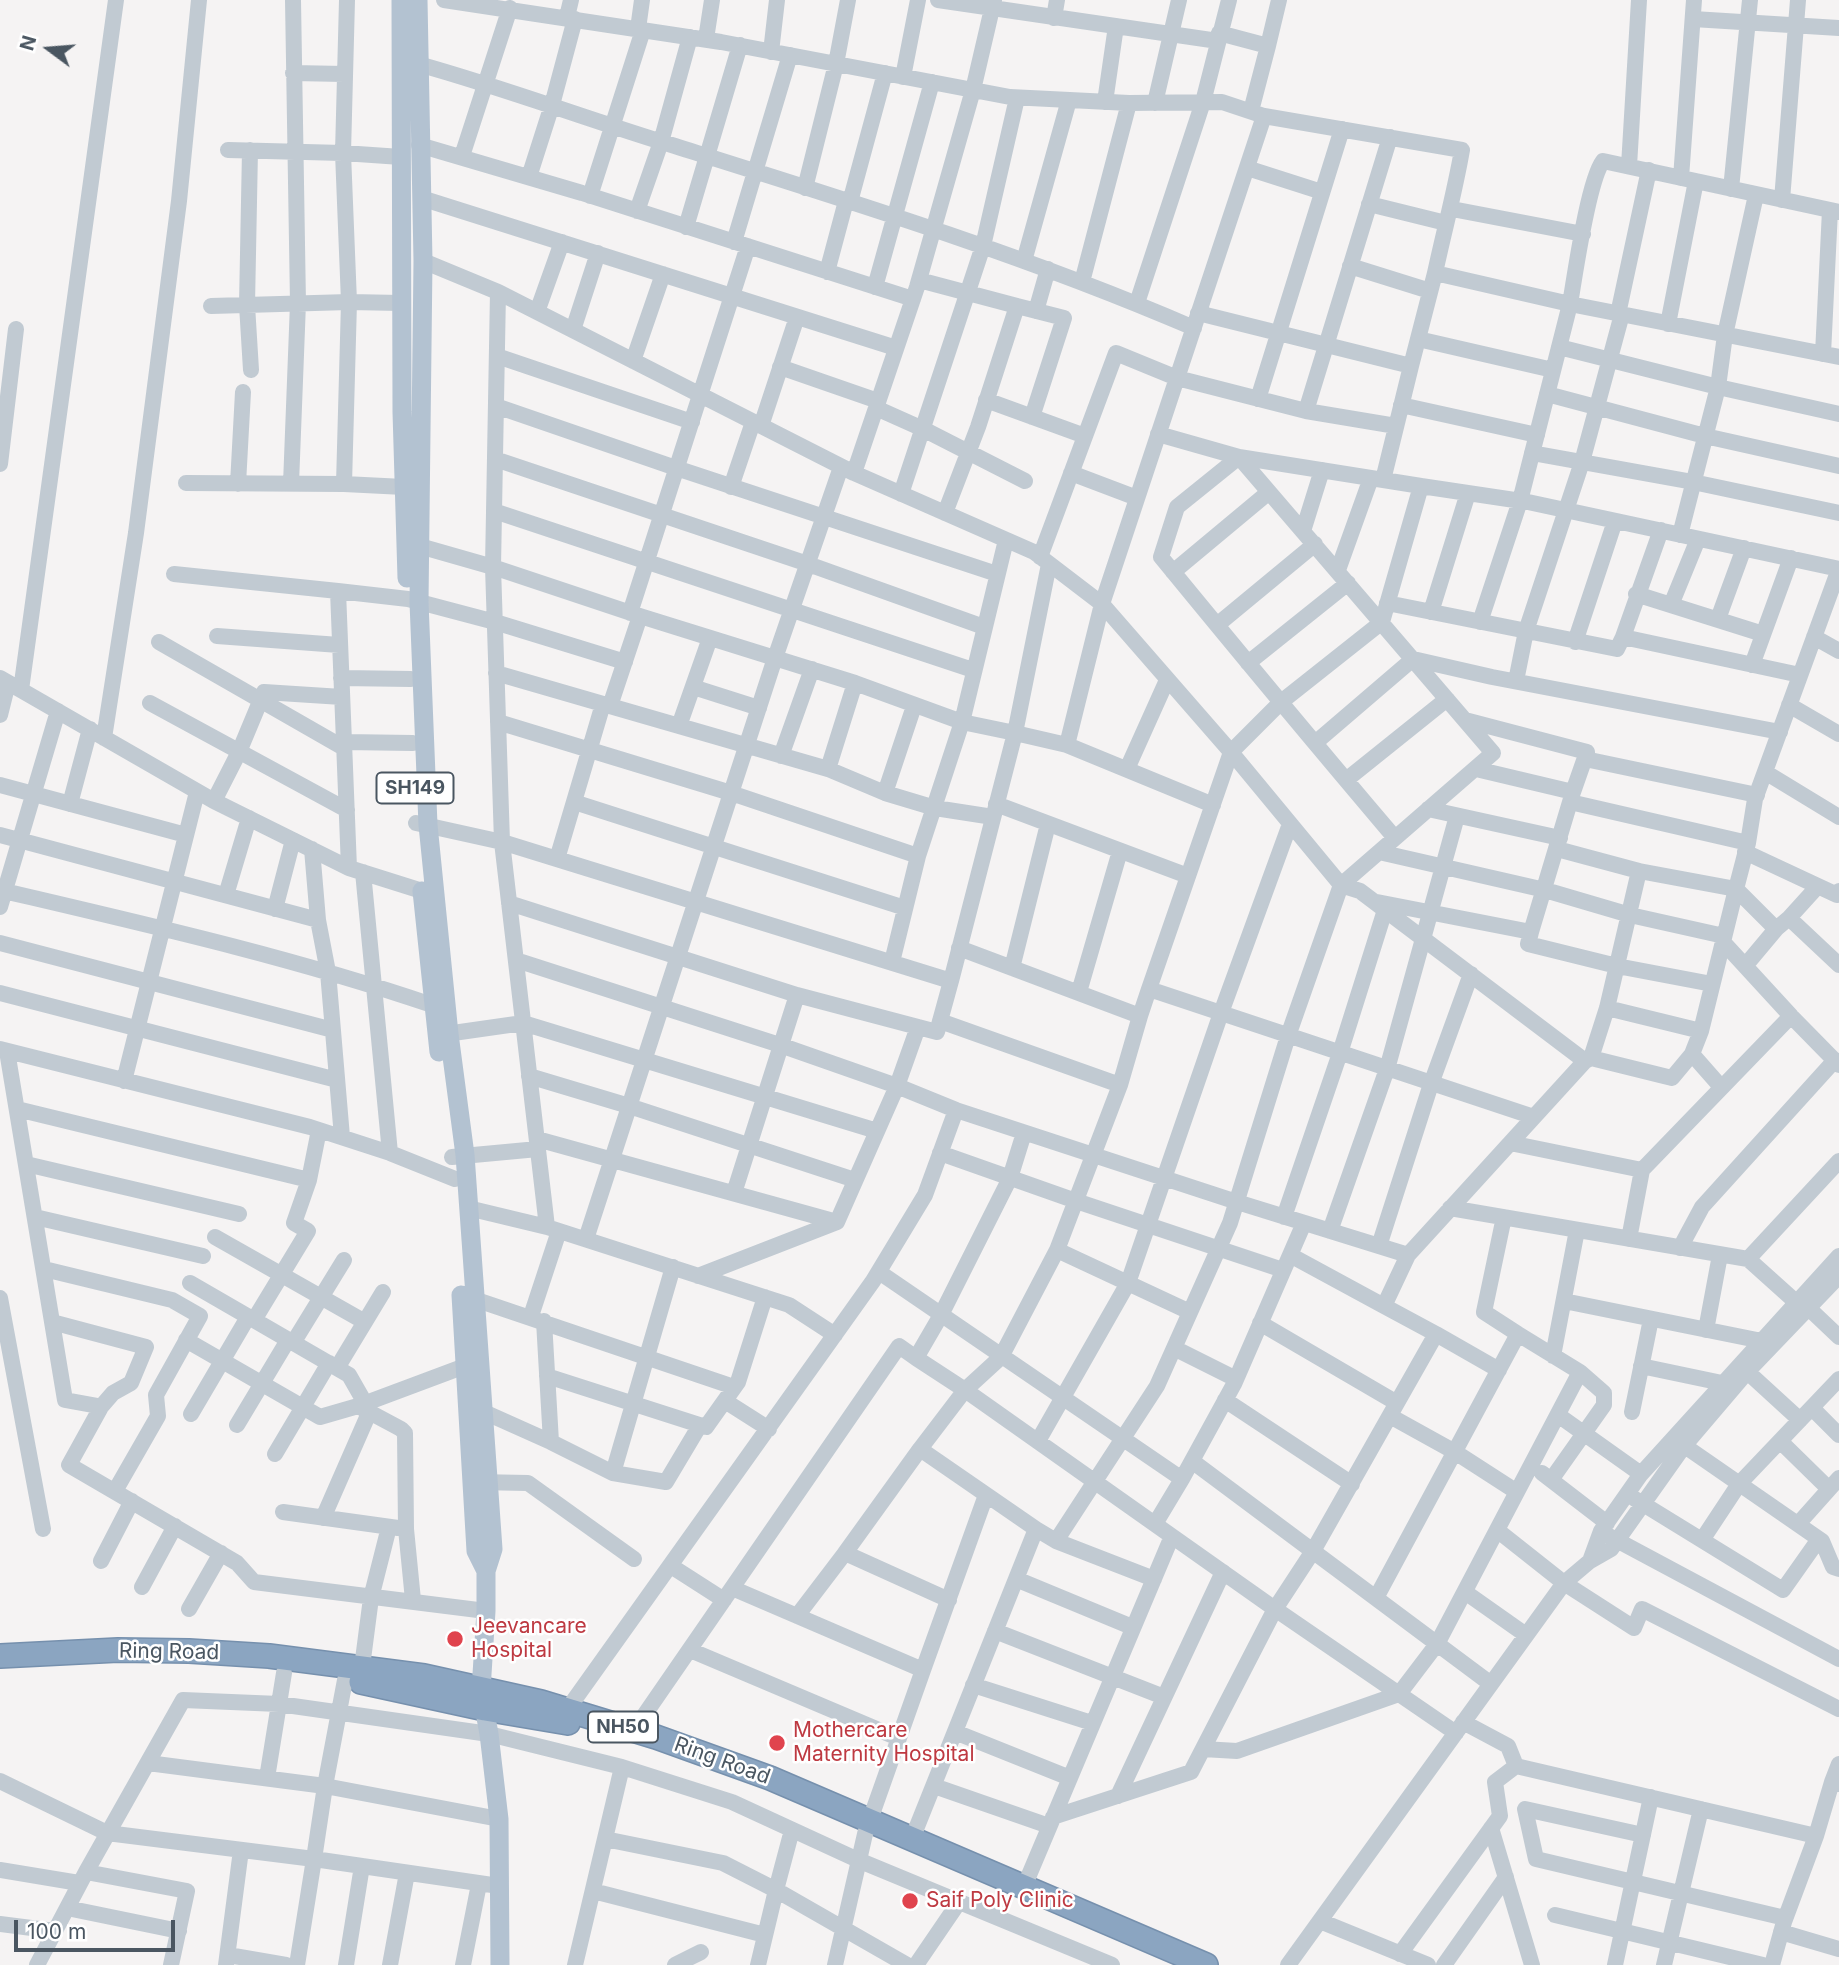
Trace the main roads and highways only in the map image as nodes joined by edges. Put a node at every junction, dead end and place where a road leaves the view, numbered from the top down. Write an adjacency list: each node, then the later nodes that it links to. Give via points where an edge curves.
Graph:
1 (401, 0): 3 (main road, SH149, via 404,487)
2 (418, 0): 3 (main road, SH149, via 423,261)
3 (413, 544): 4 (main road, SH149)
4 (413, 600): 5 (main road, SH149); 5 (main road, SH149, via 413,743)
5 (422, 824): 6 (main road, SH149); 6 (main road, SH149, via 422,891 432,1005)
6 (443, 1035): 7 (main road, SH149)
7 (458, 1156): 8 (main road, SH149, via 468,1208); 8 (main road, SH149, via 455,1179 465,1366)
8 (475, 1408): 12 (main road, SH149, via 476,1551 486,1571)
9 (0, 1656): 11 (highway, Ring Road / NH50, via 189,1651 269,1656)
10 (0, 1670): 11 (highway, Ring Road / NH50, via 130,1665)
11 (353, 1673): 12 (highway, Ring Road / NH50, via 377,1684)
12 (483, 1699): 13 (highway, Ring Road / NH50, via 648,1747); 13 (highway, Ring Road / NH50, via 541,1702 634,1730 770,1778); 14 (main road, via 499,1819)
13 (867, 1827): 15 (highway, Ring Road / NH50); 16 (highway, Ring Road / NH50, via 912,1839)
14 (500, 1965)
15 (1175, 1965)
16 (1206, 1965)

